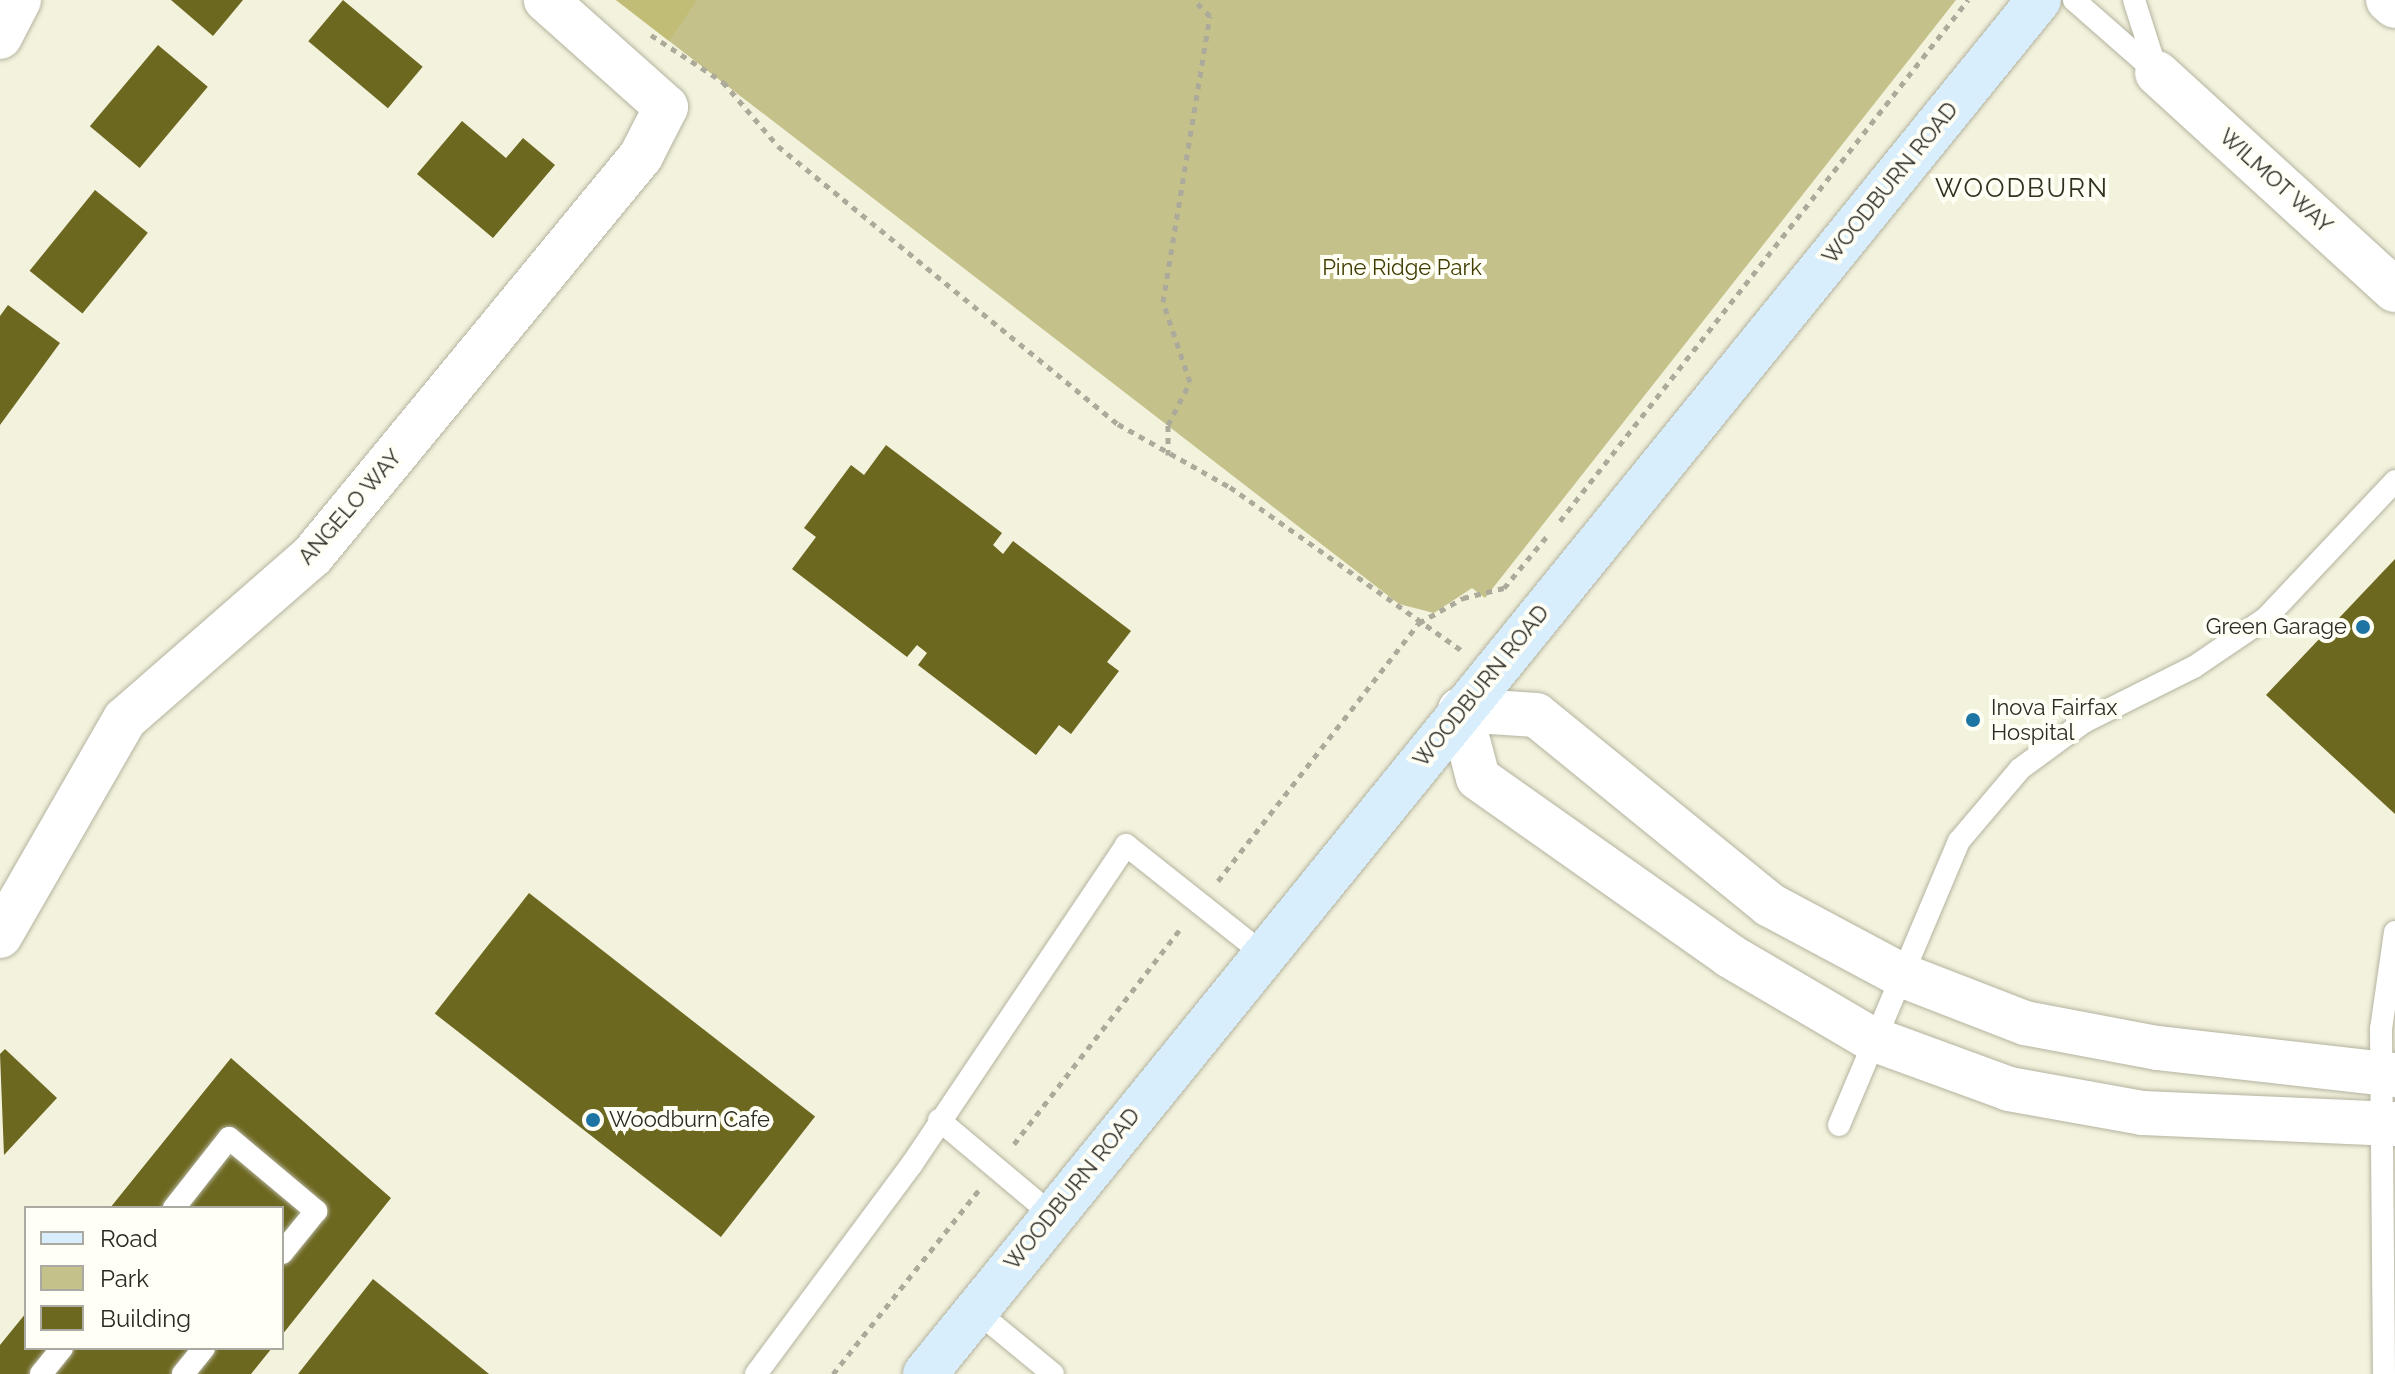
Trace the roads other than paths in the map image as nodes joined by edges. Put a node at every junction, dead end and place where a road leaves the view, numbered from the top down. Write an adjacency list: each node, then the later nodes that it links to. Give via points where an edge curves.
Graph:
1 (19, 0): 8 (street)
2 (546, 0): 14 (street, ANGELO WAY, via 666,107 641,156 312,556 125,719)
3 (2039, 0): 12 (street, WOODBURN ROAD)
4 (2074, 0): 9 (lane)
5 (2134, 0): 9 (lane)
6 (2388, 0): 7 (street)
7 (2395, 6)
8 (0, 37)
9 (2157, 73): 10 (street, WILMOT WAY)
10 (2395, 290)
11 (2395, 481): 16 (lane, via 2266,618 2194,667 2084,722 2020,769 1959,841)
12 (1460, 710): 15 (street, WOODBURN ROAD); 16 (street, via 1536,715 1770,905); 17 (street, via 1478,778 1730,956)
13 (2395, 932): 18 (lane, via 2381,1029)
14 (0, 936)
15 (1265, 955): 19 (lane, via 1126,845); 23 (street, WOODBURN ROAD)
16 (1901, 975): 17 (lane); 18 (street, via 2025,1023 2157,1048)
17 (1870, 1038): 20 (lane); 21 (street, via 2009,1089 2142,1113)
18 (2389, 1075): 21 (lane)
19 (939, 1120): 23 (lane); 30 (lane)
20 (1839, 1125)
21 (2389, 1125): 33 (lane)
22 (176, 1206): 24 (lane, via 229,1138 316,1211)
23 (1050, 1213): 25 (street, WOODBURN ROAD)
24 (284, 1251)
25 (974, 1309): 31 (street, WOODBURN ROAD); 32 (lane)
26 (60, 1350): 28 (lane)
27 (202, 1350): 29 (lane)
28 (41, 1374)
29 (183, 1374)
30 (756, 1374)
31 (925, 1374)
32 (1053, 1374)
33 (2384, 1374)

